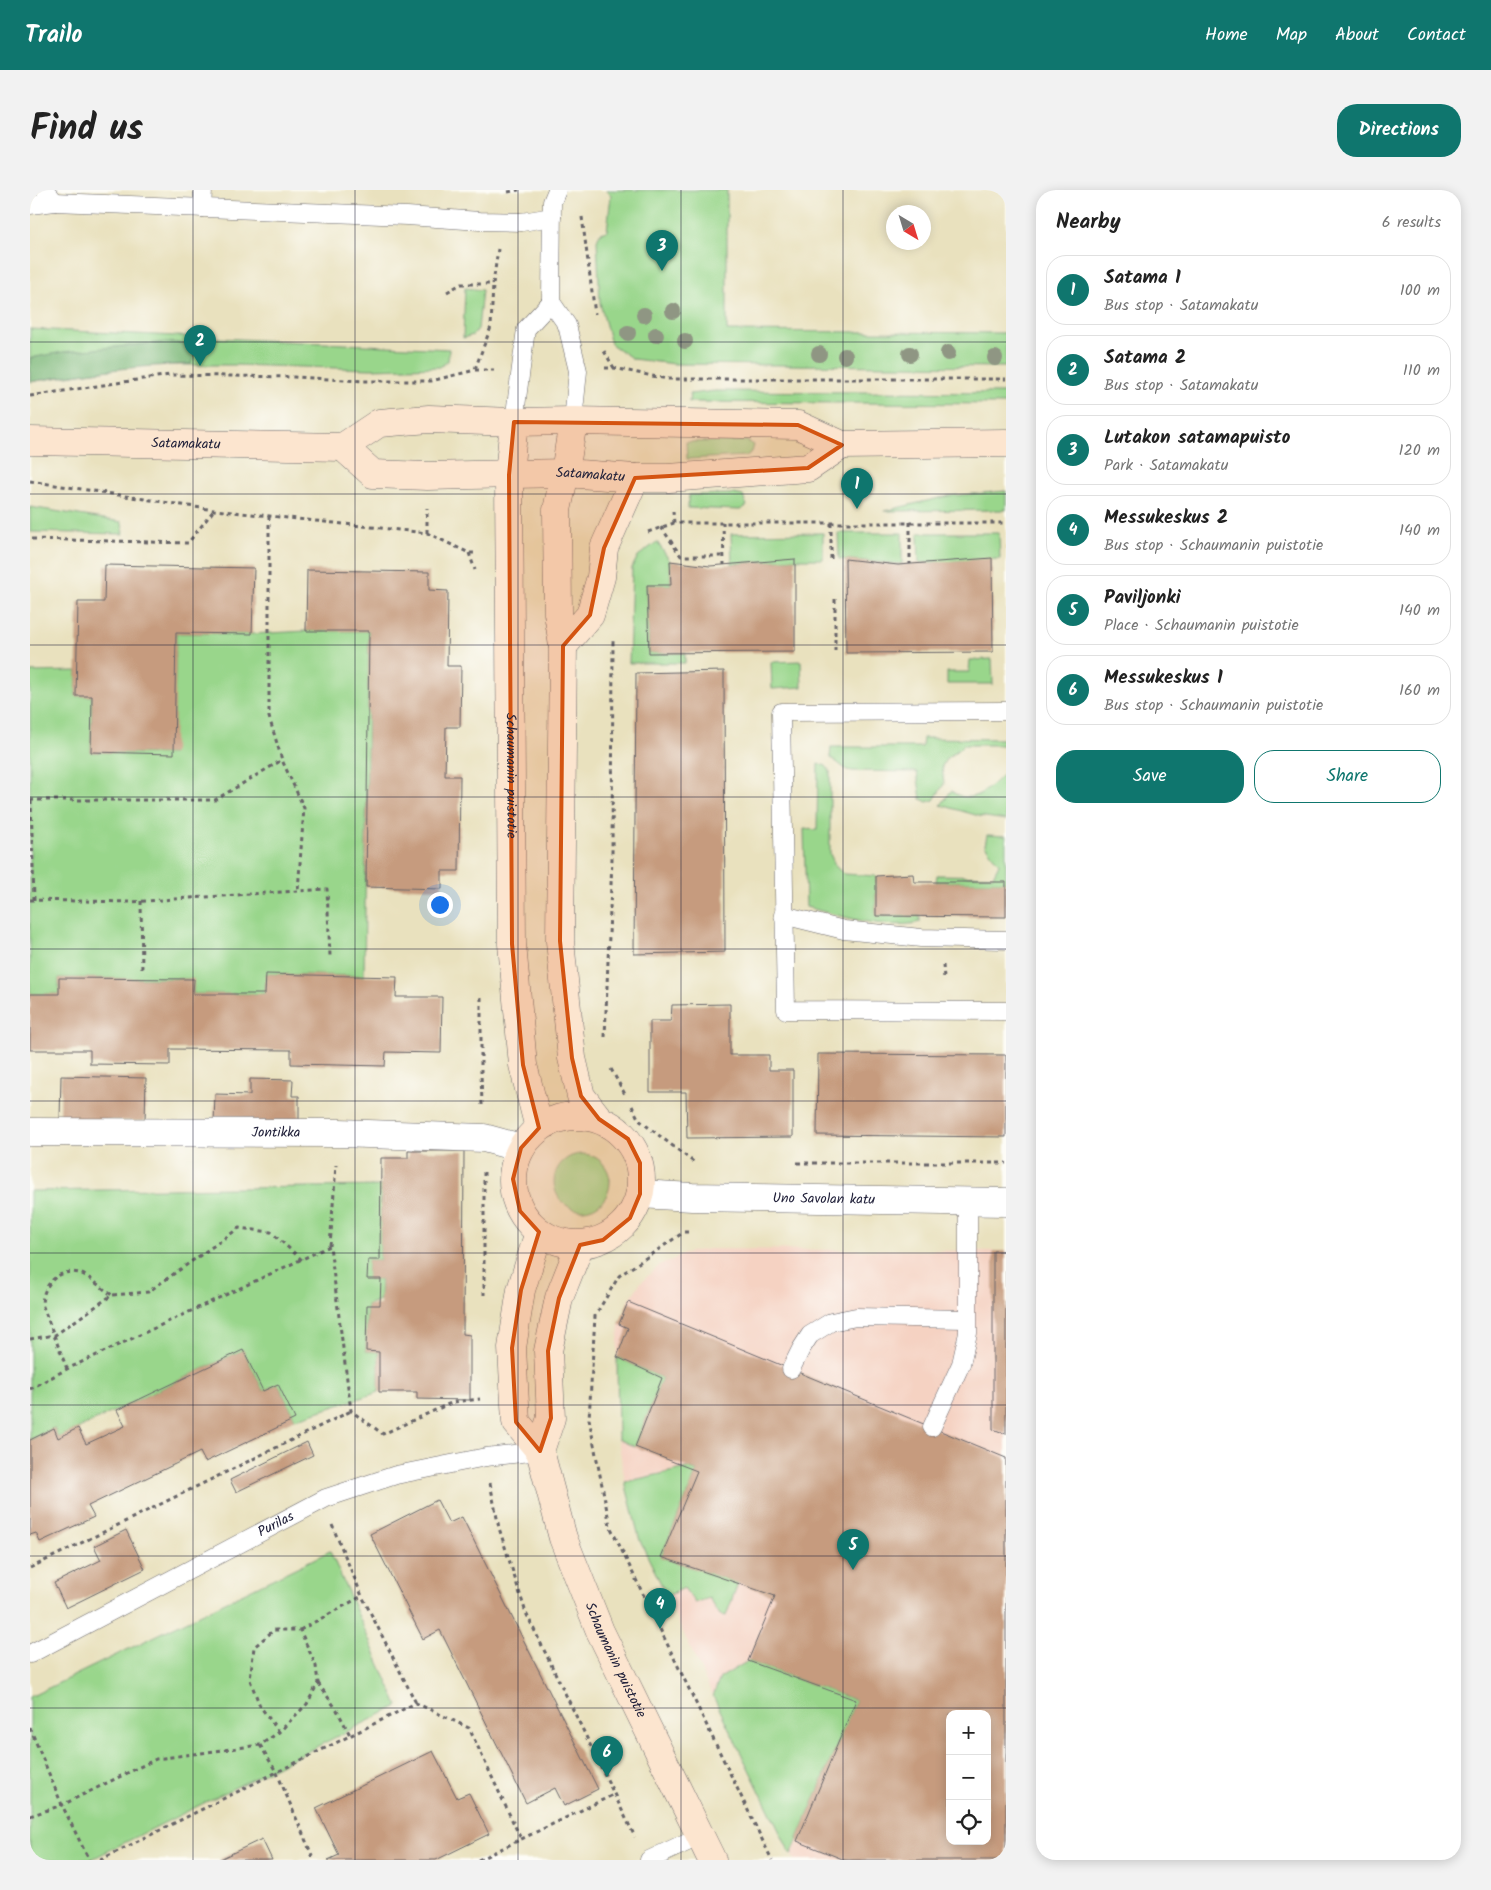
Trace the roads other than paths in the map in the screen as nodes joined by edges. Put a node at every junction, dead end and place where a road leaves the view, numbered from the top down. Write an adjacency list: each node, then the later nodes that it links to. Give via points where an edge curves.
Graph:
1 (203, 190): 5 (lane)
2 (557, 190): 6 (lane, via 552,202)
3 (50, 196): 4 (lane); 5 (lane)
4 (30, 205)
5 (202, 208): 6 (lane, via 503,222)
6 (552, 217): 7 (lane)
7 (551, 302): 8 (lane, via 567,325 578,371); 9 (lane, via 526,329)
8 (573, 421): 9 (street); 12 (street, via 798,425); 14 (street)
9 (514, 422): 13 (street, via 429,419 379,423); 15 (street, Schaumanin puistotie)
10 (30, 441): 13 (street, Satamakatu)
11 (1006, 444): 12 (street)
12 (842, 445): 16 (street, Satamakatu, via 808,468)
13 (342, 447): 15 (street, Satamakatu, via 373,474)
14 (565, 473): 15 (street, Satamakatu); 16 (street, Satamakatu); 17 (street, via 557,510 558,613)
15 (509, 475): 23 (street, Schaumanin puistotie, via 512,944 523,1065)
16 (635, 478): 17 (street, via 604,548 601,577 590,615)
17 (563, 646): 22 (street, via 560,941 572,1058 581,1096)
18 (1006, 711): 19 (lane, via 781,712)
19 (783, 915): 20 (lane, via 844,930 921,938); 21 (lane, via 786,1010)
20 (1006, 940)
21 (1006, 1011)
22 (599, 1119): 23 (street, via 570,1116); 26 (street, via 619,1130 635,1151 642,1180)
23 (539, 1128): 25 (street)
24 (30, 1132): 25 (street, Jontikka, via 339,1133 484,1138)
25 (521, 1148): 29 (street, via 513,1179 515,1195 520,1211)
26 (640, 1194): 27 (street, Uno Savolan katu); 30 (street, via 630,1218 615,1232 603,1240)
27 (968, 1201): 28 (street, Uno Savolan katu); 31 (lane)
28 (1006, 1202)
29 (539, 1232): 30 (street, via 559,1242); 34 (street, Schaumanin puistotie, via 521,1290 512,1348 516,1422)
30 (580, 1245): 34 (street, via 559,1298 548,1351 551,1418)
31 (967, 1319): 32 (lane, via 856,1317 831,1322 810,1335); 33 (lane, via 968,1333 961,1364)
32 (791, 1369)
33 (932, 1427)
34 (540, 1451): 35 (lane, Purilas, via 486,1457 396,1475 326,1498); 36 (street, Schaumanin puistotie, via 563,1538 600,1631)
35 (30, 1654)
36 (700, 1836): 37 (lane); 38 (street, Schaumanin puistotie)
37 (649, 1860)
38 (712, 1860)

